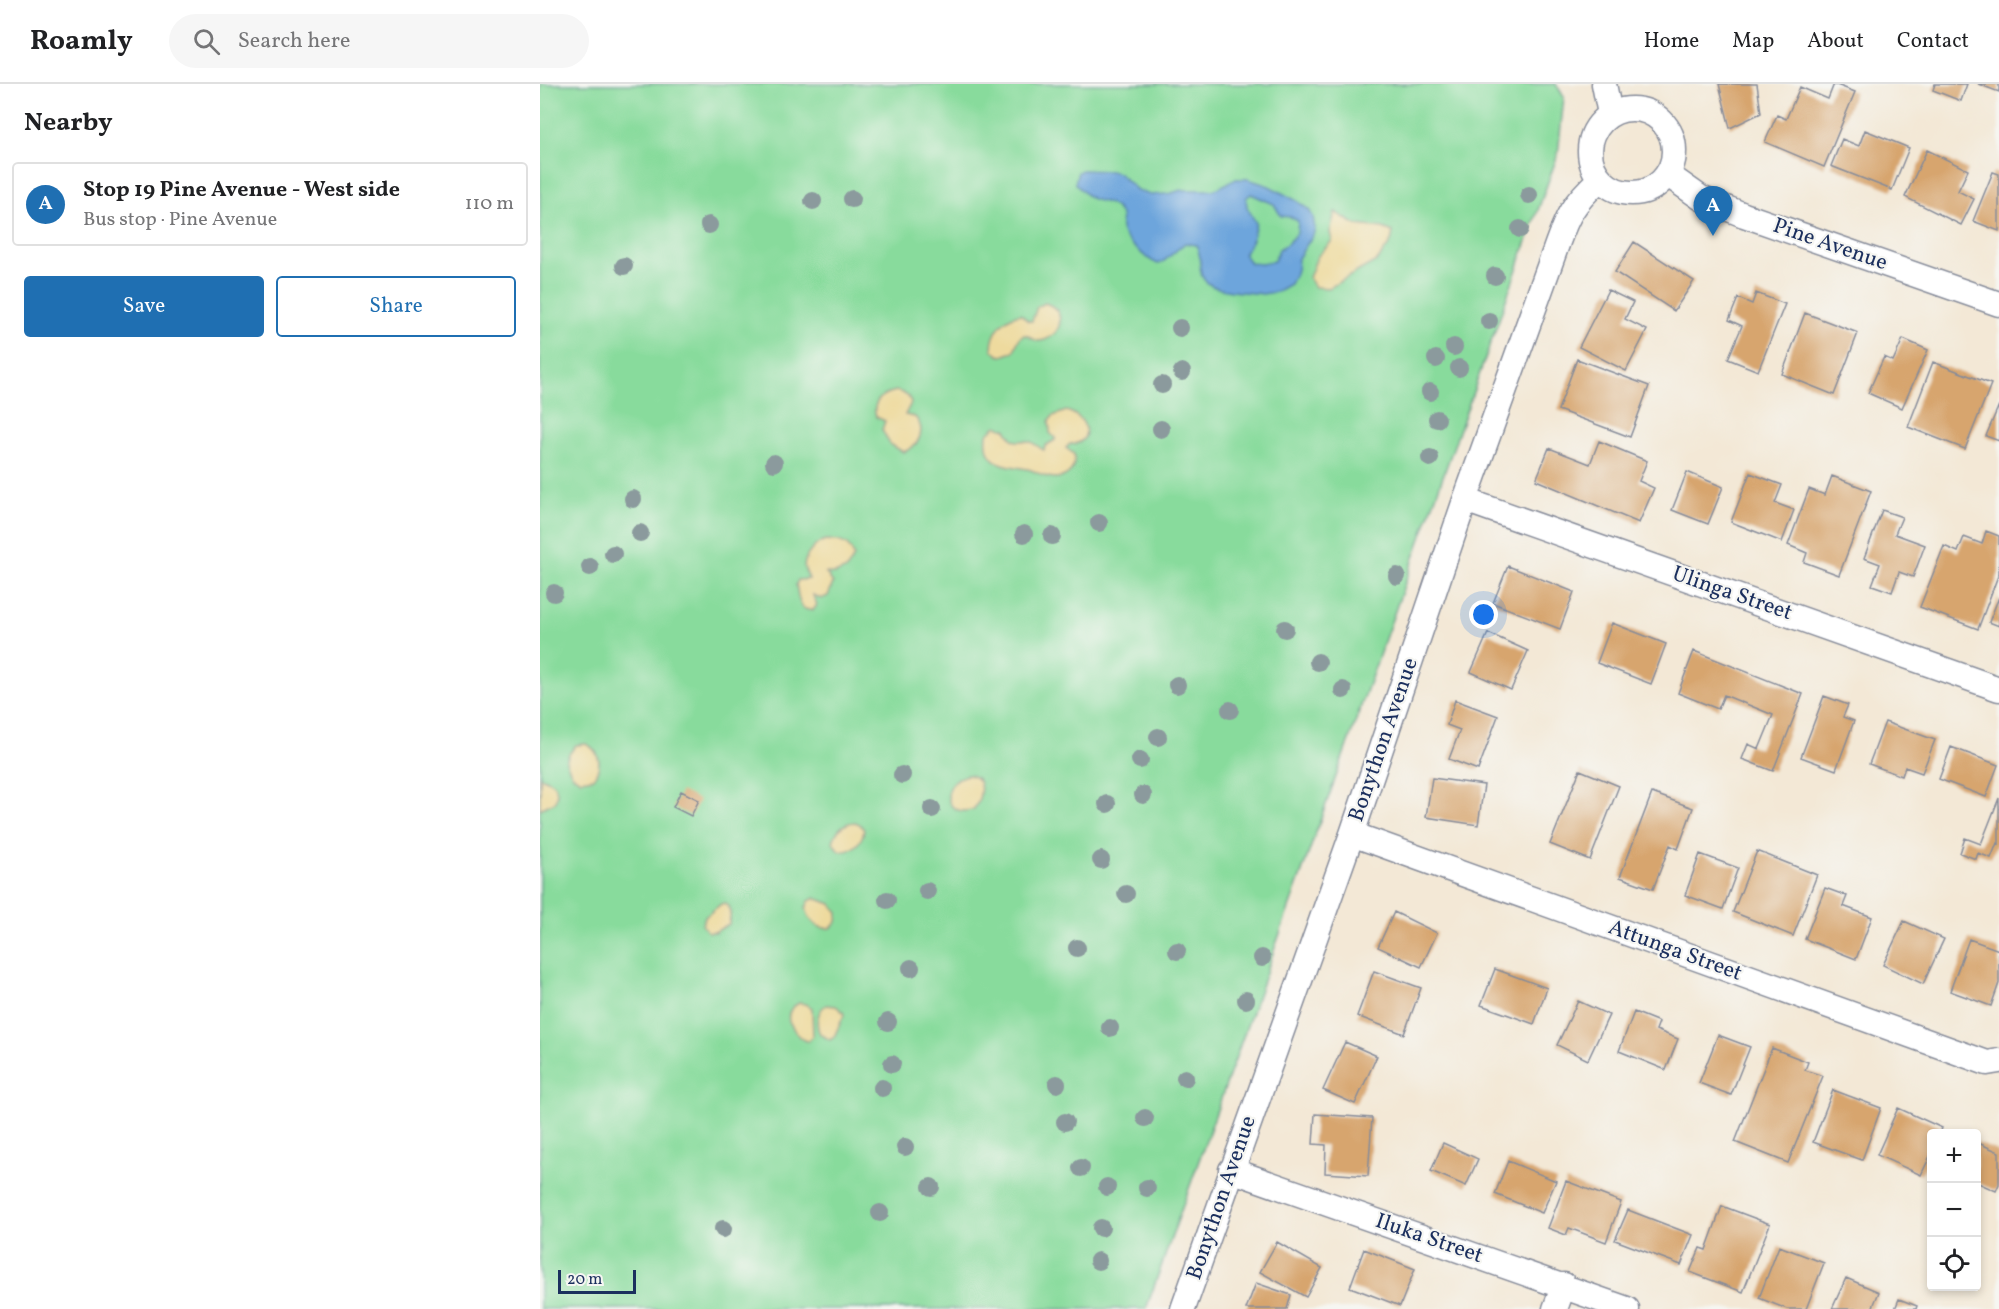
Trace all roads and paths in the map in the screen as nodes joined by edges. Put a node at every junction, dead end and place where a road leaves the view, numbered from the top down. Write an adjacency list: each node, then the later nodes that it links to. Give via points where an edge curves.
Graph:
1 (1604, 84): 2 (street)
2 (1610, 114): 3 (street, via 1629,108 1643,110 1665,124 1674,152); 4 (street, via 1599,124 1590,144 1590,161)
3 (1667, 174): 4 (street, via 1655,187 1640,193 1619,192); 5 (street, Pine Avenue, via 1701,198 1744,215)
4 (1600, 179): 6 (street, Bonython Avenue, via 1568,215)
5 (1999, 304)
6 (1465, 500): 7 (street, Ulinga Street); 8 (street, Bonython Avenue)
7 (1999, 689)
8 (1352, 834): 9 (street, Attunga Street, via 1988,1063); 10 (street, Bonython Avenue)
9 (1999, 1061)
10 (1231, 1170): 11 (street, Iluka Street); 12 (street, Bonython Avenue)
11 (1564, 1285): 13 (street); 14 (street, Iluka Street)
12 (1183, 1309)
13 (1555, 1309)
14 (1626, 1309)

